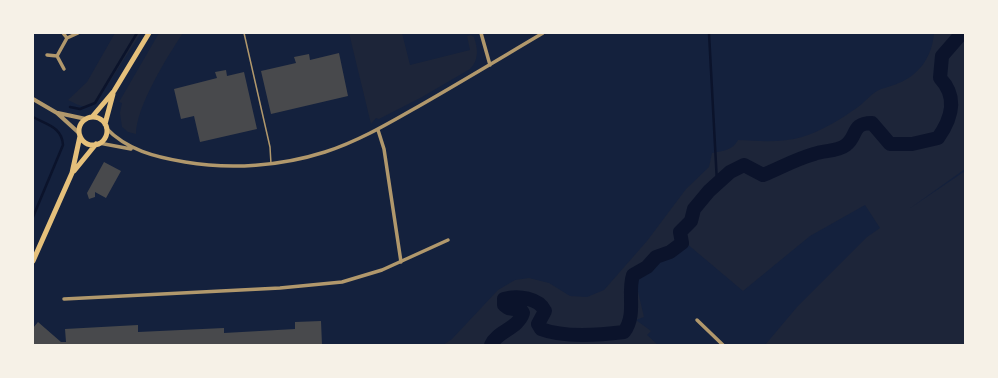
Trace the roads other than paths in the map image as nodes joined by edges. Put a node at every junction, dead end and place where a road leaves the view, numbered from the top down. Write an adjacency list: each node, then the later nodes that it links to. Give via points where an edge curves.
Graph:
1 (63, 33): 7 (street)
2 (78, 33): 7 (street)
3 (150, 33): 12 (main road)
4 (244, 33): 22 (lane, via 270,147)
5 (481, 33): 10 (street)
6 (543, 33): 10 (street)
7 (67, 38): 9 (street)
8 (47, 55): 9 (street)
9 (58, 56): 11 (street)
10 (490, 65): 18 (street)
11 (64, 69)
12 (114, 91): 15 (main road); 17 (main road)
13 (33, 99): 14 (street)
14 (58, 113): 16 (street); 19 (street)
15 (92, 117): 16 (main road); 17 (main road, via 99,119)
16 (86, 119): 19 (main road, via 80,125)
17 (106, 126): 20 (main road, via 105,137); 21 (street, via 113,135)
18 (378, 130): 22 (street, via 326,152); 26 (street, via 384,149)
19 (79, 134): 20 (main road, via 88,144); 23 (main road)
20 (98, 144): 21 (street); 23 (main road)
21 (134, 149): 22 (street, via 194,164)
22 (271, 164)
23 (72, 173): 25 (main road)
24 (448, 240): 26 (street)
25 (33, 261)
26 (401, 262): 27 (street, via 357,278 305,287)
27 (64, 299)
28 (697, 320): 29 (street)
29 (723, 345)

